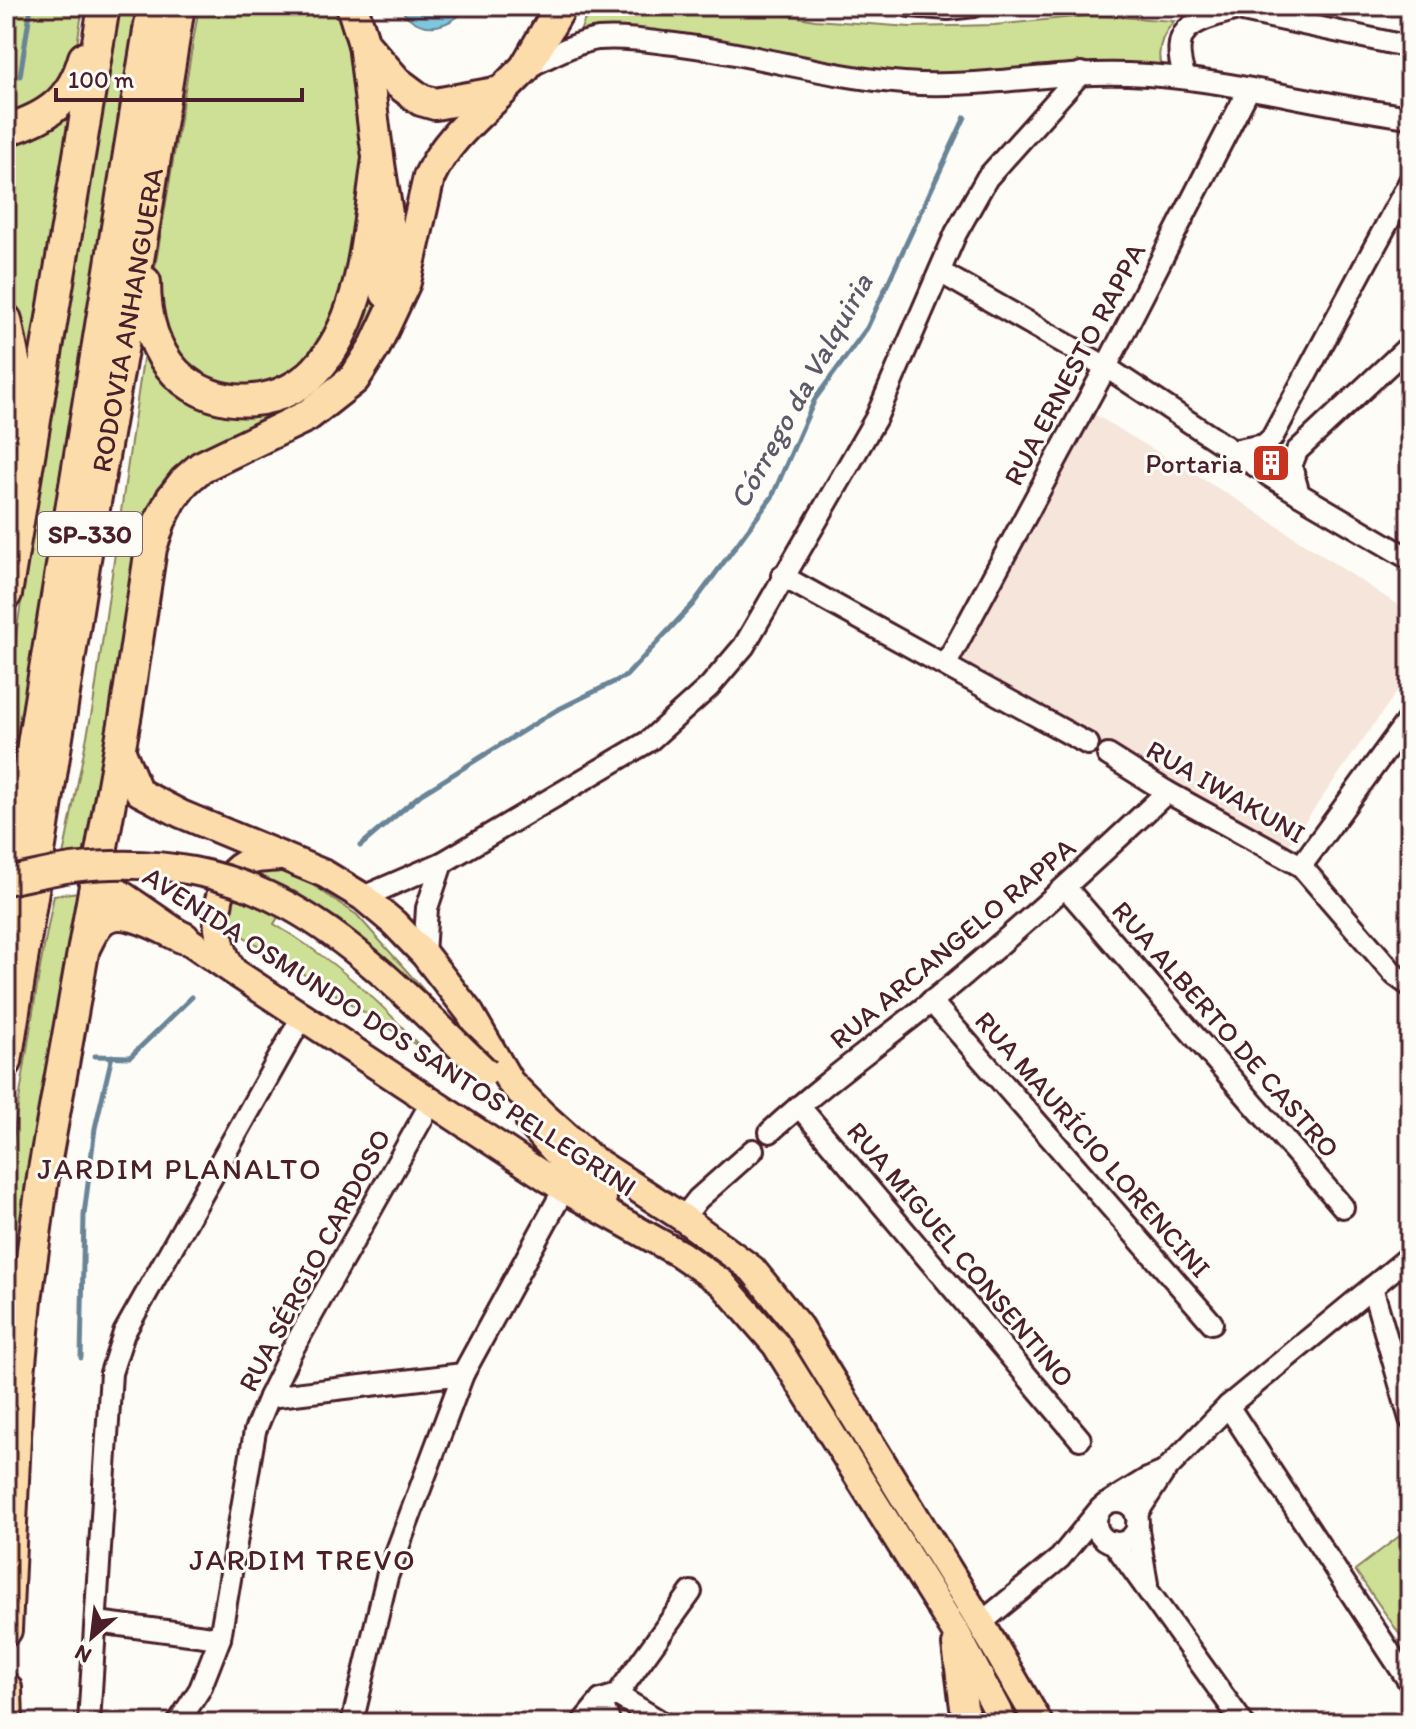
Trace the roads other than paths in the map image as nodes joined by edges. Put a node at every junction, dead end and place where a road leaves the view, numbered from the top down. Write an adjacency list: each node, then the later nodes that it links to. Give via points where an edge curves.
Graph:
1 (101, 6): 17 (highway, via 70,91 54,109); 30 (highway)
2 (153, 6): 44 (highway, RODOVIA ANHANGUERA / SP-330)
3 (179, 6): 20 (highway, RODOVIA ANHANGUERA / SP-330)
4 (352, 6): 9 (highway)
5 (561, 6): 11 (highway)
6 (909, 6): 7 (street)
7 (974, 6)
8 (1228, 8): 10 (street); 13 (street, via 1182,33 1177,49)
9 (364, 44): 15 (highway, via 421,100 447,103); 18 (highway)
10 (1410, 47)
11 (525, 68): 12 (street, via 600,39 699,46 847,77 908,84); 15 (highway)
12 (1081, 73): 13 (street); 21 (street, via 987,178)
13 (1185, 78): 14 (street)
14 (1249, 89): 16 (street); 25 (street, RUA ERNESTO RAPPA)
15 (501, 92): 24 (highway, via 447,144 435,164 405,282)
16 (1410, 117)
17 (6, 130)
18 (378, 159): 20 (highway, via 360,275 334,347 313,374 260,401 202,391 165,358 145,305); 24 (highway, via 391,224 389,280)
19 (1410, 181): 26 (street, via 1277,430)
20 (145, 220): 52 (highway, RODOVIA ANHANGUERA / SP-330)
21 (940, 272): 25 (street); 29 (street, via 876,418)
22 (6, 320): 28 (highway, via 19,412)
23 (1410, 345): 26 (street)
24 (375, 346): 34 (highway, via 354,379 325,404 201,467 172,498 151,548)
25 (1106, 367): 26 (street, via 1231,451); 31 (street, RUA ERNESTO RAPPA)
26 (1276, 460): 27 (street, via 1299,494)
27 (1407, 552)
28 (6, 565)
29 (782, 576): 31 (street); 38 (street, via 744,646 709,687 649,741)
30 (6, 594)
31 (946, 664): 33 (street)
32 (1410, 717): 39 (street)
33 (1088, 744)
34 (120, 747): 37 (main road, AVENIDA OSMUNDO DOS SANTOS PELLEGRINI, via 139,792); 40 (highway)
35 (1108, 755): 36 (street, RUA IWAKUNI)
36 (1167, 792): 39 (street, RUA IWAKUNI); 42 (street, RUA ARCANGELO RAPPA)
37 (278, 857): 43 (main road, AVENIDA OSMUNDO DOS SANTOS PELLEGRINI, via 325,874); 48 (main road, via 252,860 237,870 220,894 218,937)
38 (442, 863): 43 (street); 46 (street, via 427,908)
39 (1301, 866): 49 (street, RUA IWAKUNI)
40 (96, 877): 45 (main road, AVENIDA OSMUNDO DOS SANTOS PELLEGRINI); 47 (highway)
41 (6, 881): 53 (main road, bridge, via 71,868 140,866 205,873 244,884 303,912 343,940)
42 (1066, 888): 50 (street, RUA ARCANGELO RAPPA); 60 (street, RUA ALBERTO DE CASTRO)
43 (363, 897): 46 (main road, AVENIDA OSMUNDO DOS SANTOS PELLEGRINI)
44 (6, 910)
45 (184, 938): 47 (highway, via 117,914 93,929); 48 (main road, AVENIDA OSMUNDO DOS SANTOS PELLEGRINI)
46 (424, 954): 56 (main road, AVENIDA OSMUNDO DOS SANTOS PELLEGRINI, via 470,1013 510,1082)
47 (81, 955): 80 (highway, via 26,1300)
48 (233, 971): 51 (main road, AVENIDA OSMUNDO DOS SANTOS PELLEGRINI)
49 (1410, 986)
50 (931, 1001): 55 (street, RUA ARCANGELO RAPPA); 65 (street, RUA MAURÍCIO LORENCINI)
51 (302, 1017): 54 (main road, AVENIDA OSMUNDO DOS SANTOS PELLEGRINI); 78 (street, via 124,1333 111,1373)
52 (6, 1062)
53 (486, 1072): 56 (main road, AVENIDA OSMUNDO DOS SANTOS PELLEGRINI); 62 (main road, AVENIDA OSMUNDO DOS SANTOS PELLEGRINI, via 577,1176)
54 (432, 1101): 59 (main road, AVENIDA OSMUNDO DOS SANTOS PELLEGRINI); 67 (street, RUA SÉRGIO CARDOSO)
55 (799, 1106): 57 (street, RUA ARCANGELO RAPPA); 70 (street, RUA MIGUEL CONSENTINO)
56 (544, 1116): 61 (main road, AVENIDA OSMUNDO DOS SANTOS PELLEGRINI, via 592,1159)
57 (770, 1132)
58 (753, 1150): 61 (street)
59 (564, 1189): 62 (main road, AVENIDA OSMUNDO DOS SANTOS PELLEGRINI); 66 (street)
60 (1343, 1207)
61 (683, 1218): 79 (main road, AVENIDA OSMUNDO DOS SANTOS PELLEGRINI, via 752,1269 799,1327)
62 (651, 1238): 81 (main road, AVENIDA OSMUNDO DOS SANTOS PELLEGRINI, via 722,1283 776,1345)
63 (1410, 1256): 64 (street)
64 (1372, 1287): 68 (street); 69 (street)
65 (1212, 1323)
66 (463, 1374): 67 (street); 89 (street, via 387,1577)
67 (269, 1397): 82 (street, RUA SÉRGIO CARDOSO, via 255,1431)
68 (1228, 1406): 71 (street); 83 (street)
69 (1410, 1419)
70 (1080, 1439)
71 (1164, 1472): 72 (street); 73 (street)
72 (1105, 1505): 73 (street, via 1123,1502 1134,1509); 74 (street, via 1096,1522); 75 (street)
73 (1137, 1520): 74 (street, via 1132,1536); 76 (street)
74 (1109, 1540): 75 (street); 76 (street)
75 (1060, 1558): 79 (street)
76 (1148, 1588): 96 (street)
77 (691, 1592): 85 (street)
78 (97, 1622): 82 (street); 87 (street)
79 (981, 1623): 81 (main road); 95 (main road, AVENIDA OSMUNDO DOS SANTOS PELLEGRINI)
80 (6, 1630)
81 (958, 1636): 93 (main road); 94 (main road, AVENIDA OSMUNDO DOS SANTOS PELLEGRINI)
82 (220, 1638): 88 (street, RUA SÉRGIO CARDOSO, via 200,1689)
83 (1410, 1683)
84 (6, 1688): 86 (highway)
85 (609, 1698): 90 (street); 91 (street); 92 (street)
86 (7, 1723)
87 (89, 1723)
88 (178, 1723)
89 (352, 1723)
90 (582, 1723)
91 (607, 1723)
92 (663, 1723)
93 (966, 1723)
94 (1004, 1723)
95 (1039, 1723)
96 (1243, 1723)

